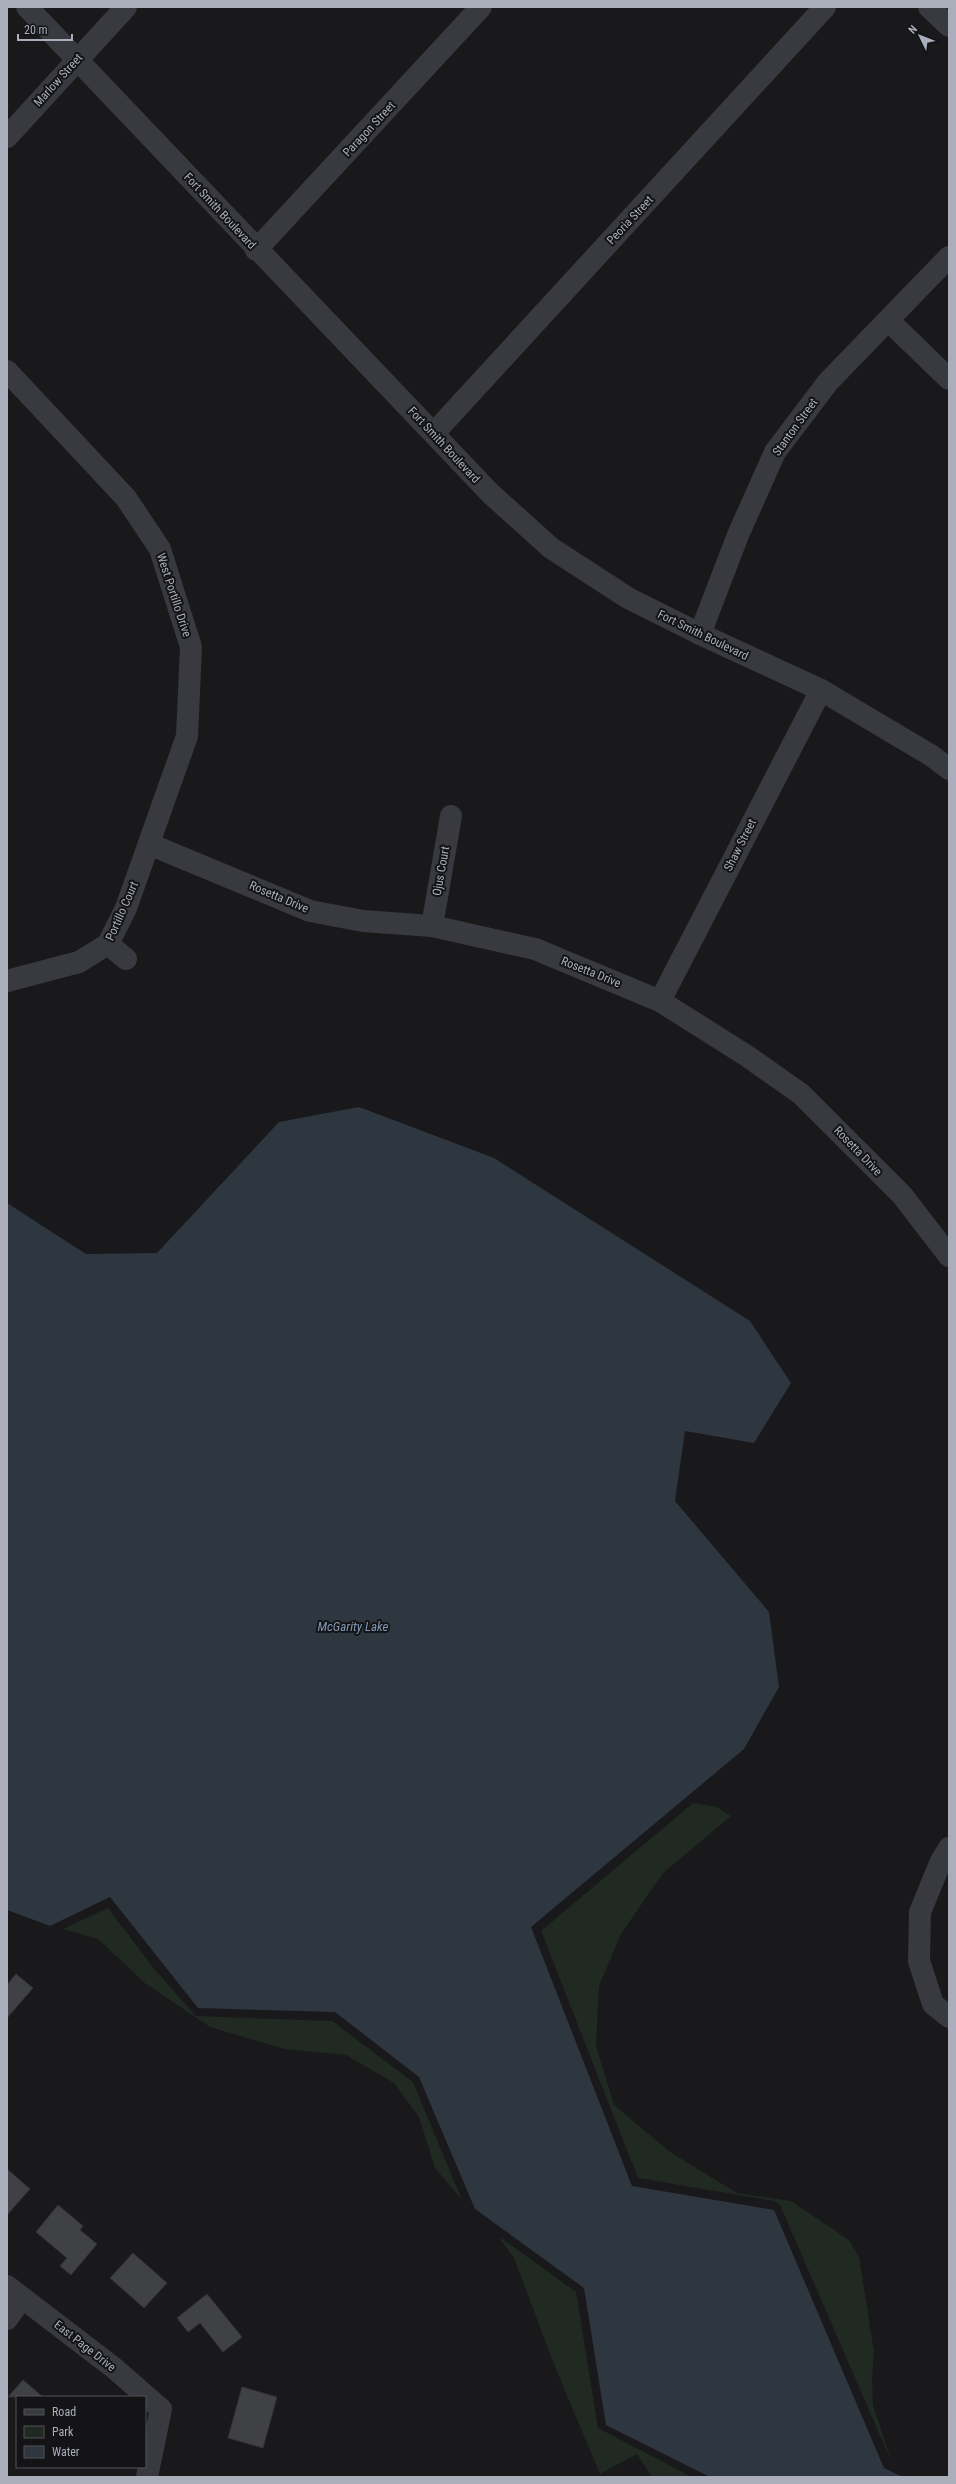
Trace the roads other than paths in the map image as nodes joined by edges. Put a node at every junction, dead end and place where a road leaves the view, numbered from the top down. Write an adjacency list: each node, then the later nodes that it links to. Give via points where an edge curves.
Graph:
1 (27, 7): 7 (street, Fort Smith Boulevard)
2 (126, 7): 7 (street, Marlow Street)
3 (481, 7): 9 (street, Paragon Street)
4 (825, 7): 14 (street, Peoria Street)
5 (929, 7): 6 (street)
6 (949, 26)
7 (78, 59): 8 (street, Marlow Street); 9 (street, Fort Smith Boulevard)
8 (7, 137)
9 (256, 250): 14 (street, Fort Smith Boulevard)
10 (949, 257): 11 (street, Stanton Street)
11 (889, 321): 13 (street); 15 (street, Stanton Street, via 828,382 775,452 738,535)
12 (7, 371): 19 (street, West Portillo Drive, via 126,498 160,549 177,598 191,647 187,736)
13 (949, 379)
14 (434, 433): 15 (street, Fort Smith Boulevard, via 491,494 551,548 628,598)
15 (700, 634): 16 (street, Fort Smith Boulevard)
16 (821, 690): 17 (street, Fort Smith Boulevard, via 932,756); 24 (street, Shaw Street)
17 (949, 769)
18 (451, 816): 20 (street, Ojus Court)
19 (150, 844): 20 (street, Rosetta Drive, via 310,911 363,921); 21 (street, Portillo Court, via 126,908)
20 (432, 926): 24 (street, Rosetta Drive, via 535,949)
21 (108, 944): 22 (street); 23 (street, Portillo Court, via 79,962)
22 (126, 959)
23 (7, 981)
24 (660, 1000): 25 (street, Rosetta Drive, via 801,1094 902,1195)
25 (949, 1256)
26 (949, 1848): 27 (street, via 920,1912 919,1961 933,2004)
27 (949, 2017)
28 (15, 2292): 29 (street); 30 (street, East Page Drive, via 103,2359)
29 (7, 2320)
30 (146, 2396)
31 (146, 2396): 32 (street, East Page Drive, via 161,2409)
32 (147, 2477)

